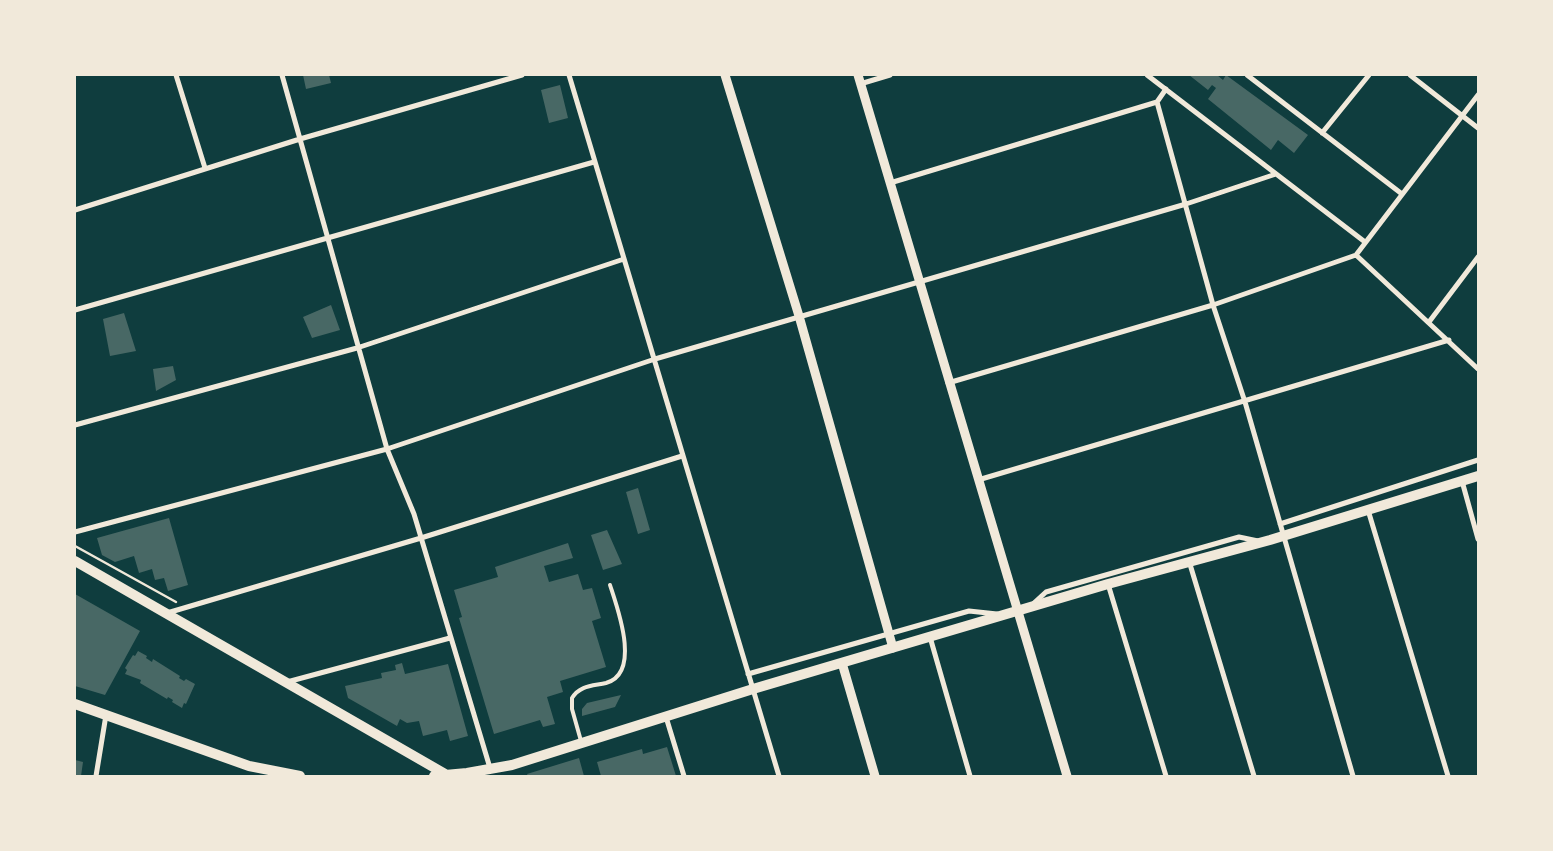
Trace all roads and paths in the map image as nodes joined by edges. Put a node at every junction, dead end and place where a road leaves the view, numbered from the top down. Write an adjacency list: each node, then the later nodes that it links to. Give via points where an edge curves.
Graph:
1 (176, 75): 20 (street)
2 (282, 75): 18 (street)
3 (522, 75): 18 (street)
4 (568, 75): 19 (street)
5 (725, 75): 34 (street)
6 (890, 75): 11 (street)
7 (1147, 75): 12 (street)
8 (1246, 75): 17 (street)
9 (1369, 75): 17 (street)
10 (1410, 75): 15 (street)
11 (859, 79): 22 (street)
12 (1166, 89): 14 (street); 21 (street)
13 (1478, 95): 15 (street)
14 (1157, 102): 22 (street); 24 (street)
15 (1462, 116): 16 (street); 23 (street)
16 (1478, 128)
17 (1322, 133): 23 (street)
18 (300, 139): 20 (street); 26 (street)
19 (594, 162): 26 (street); 30 (street)
20 (205, 168): 25 (street)
21 (1276, 174): 24 (street); 27 (street)
22 (890, 183): 31 (street)
23 (1402, 194): 27 (street)
24 (1186, 204): 31 (street); 32 (street)
25 (75, 210)
26 (328, 239): 33 (street); 37 (street)
27 (1365, 242): 28 (street)
28 (1356, 255): 32 (street); 35 (street)
29 (1478, 257): 35 (street)
30 (624, 259): 37 (street); 38 (street)
31 (920, 282): 34 (street); 40 (street)
32 (1213, 305): 40 (street); 41 (street)
33 (75, 310)
34 (799, 316): 38 (street); 66 (street)
35 (1429, 322): 36 (street)
36 (1450, 340): 39 (street); 41 (street)
37 (357, 348): 42 (street); 43 (street)
38 (655, 360): 43 (street); 44 (street)
39 (1478, 369)
40 (948, 383): 47 (street)
41 (1245, 402): 47 (street); 50 (street)
42 (75, 425)
43 (386, 449): 51 (street); 53 (street, via 414,514)
44 (682, 456): 53 (street); 71 (street)
45 (1478, 460): 50 (street)
46 (1478, 476): 48 (main road)
47 (977, 480): 63 (street)
48 (1462, 481): 49 (main road); 54 (street)
49 (1367, 510): 52 (main road); 91 (street)
50 (1280, 524): 52 (street)
51 (75, 532)
52 (1283, 536): 55 (main road); 90 (street)
53 (420, 538): 62 (street); 68 (street)
54 (1478, 540)
55 (1263, 542): 58 (main road); 61 (street, via 1239,537 1046,592)
56 (75, 546): 62 (path)
57 (75, 561): 64 (main road)
58 (1189, 561): 59 (main road); 89 (street)
59 (1108, 584): 61 (main road); 88 (street)
60 (610, 585): 77 (lane, via 625,645 616,678 583,688 572,698)
61 (1030, 607): 63 (main road)
62 (186, 608): 64 (street)
63 (1016, 611): 65 (main road); 87 (street)
64 (167, 613): 72 (main road)
65 (1003, 615): 66 (street, via 969,611); 67 (main road)
66 (889, 634): 69 (street); 71 (street)
67 (930, 637): 69 (main road); 86 (street)
68 (450, 638): 72 (street); 78 (street)
69 (893, 648): 70 (main road)
70 (842, 663): 73 (main road); 85 (street)
71 (748, 674): 73 (street)
72 (285, 682): 79 (main road)
73 (752, 690): 76 (main road); 84 (street)
74 (75, 704): 75 (main road)
75 (106, 715): 80 (street); 81 (main road, via 250,766)
76 (666, 716): 77 (main road); 83 (street)
77 (582, 743): 78 (main road)
78 (490, 770): 82 (main road)
79 (435, 774): 82 (main road)
80 (96, 776)
81 (293, 776)
82 (448, 776)
83 (684, 776)
84 (779, 776)
85 (875, 776)
86 (970, 776)
87 (1067, 776)
88 (1166, 776)
89 (1254, 776)
90 (1354, 776)
91 (1448, 776)

